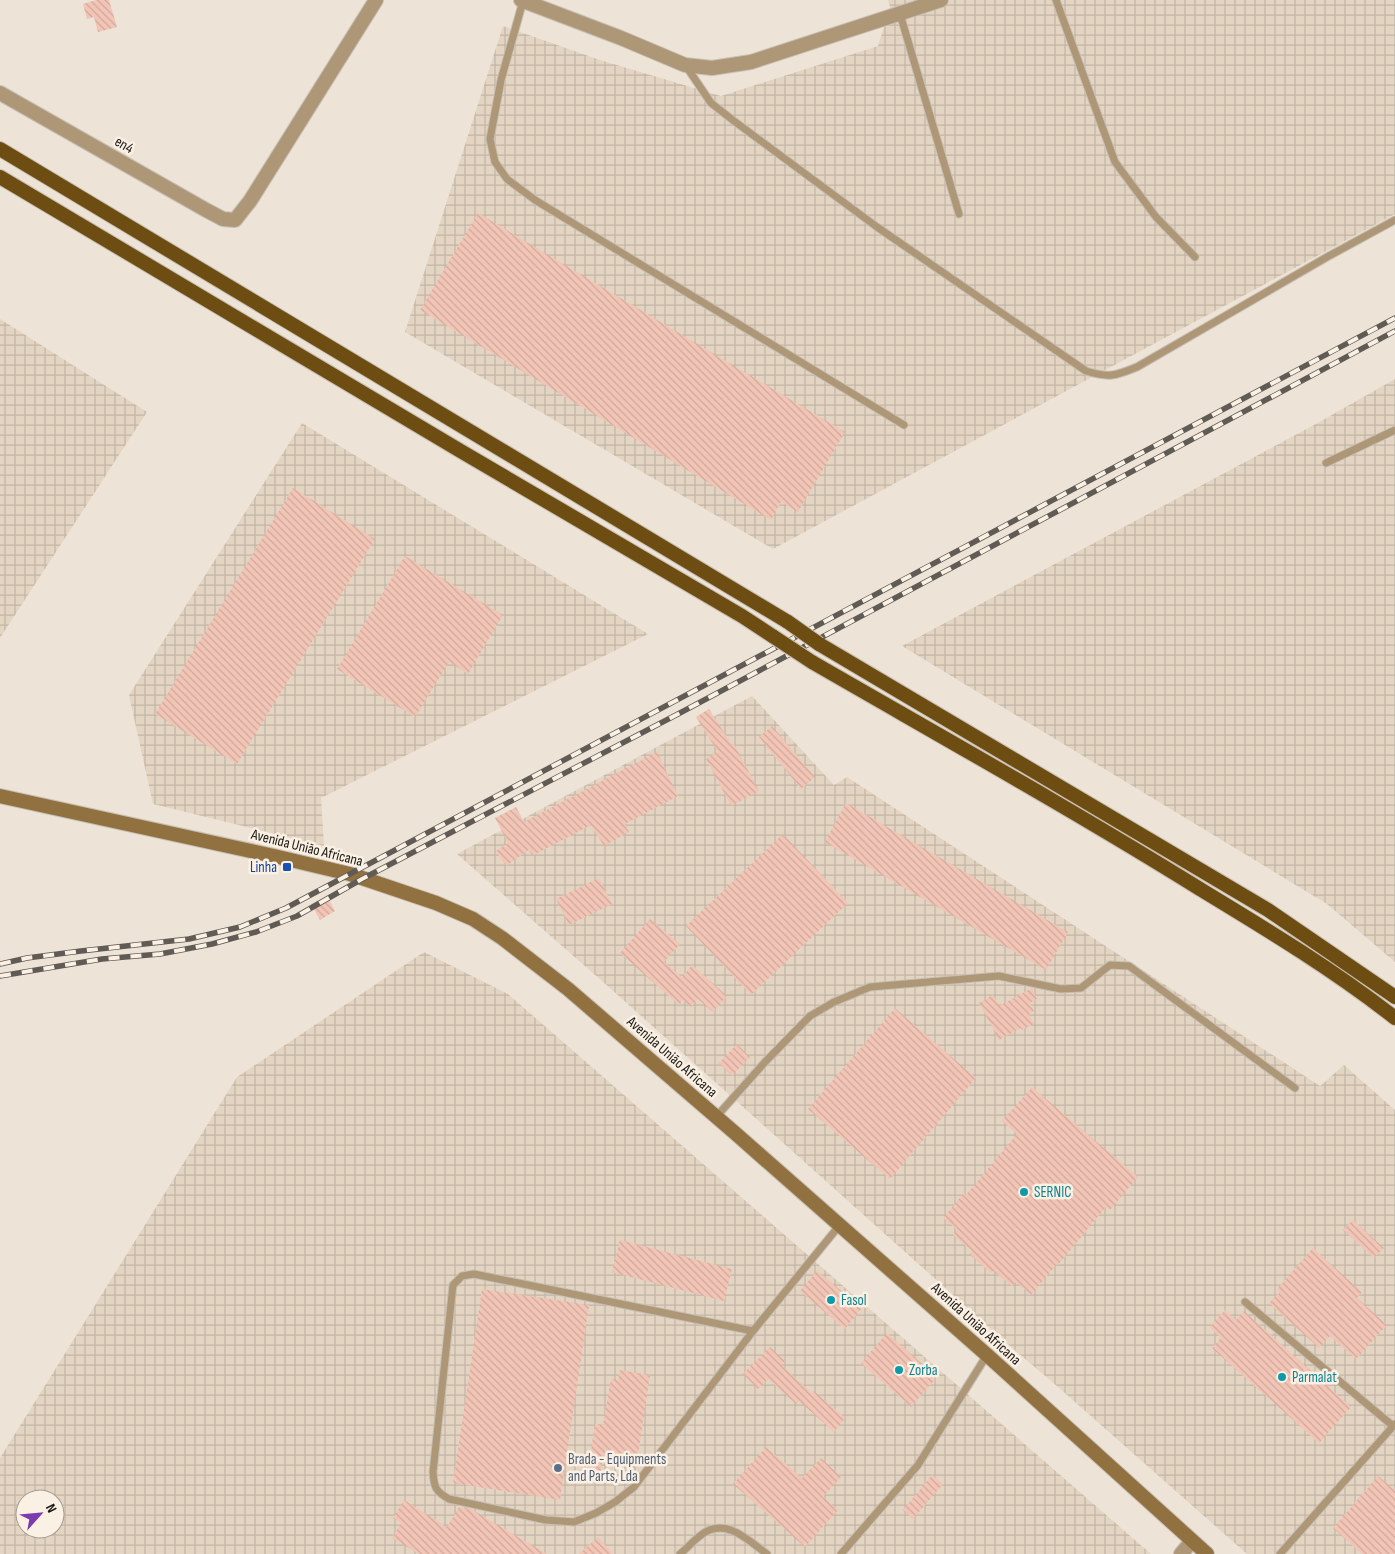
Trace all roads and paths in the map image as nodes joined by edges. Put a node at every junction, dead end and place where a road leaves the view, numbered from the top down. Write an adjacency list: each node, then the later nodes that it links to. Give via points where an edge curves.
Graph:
1 (376, 0): 7 (street, en4, via 235,220 223,220)
2 (522, 0): 6 (street); 13 (lane, via 501,80 490,139 495,162 507,179 535,200)
3 (941, 0): 5 (street)
4 (1056, 0): 12 (lane, via 1115,162 1156,217)
5 (900, 14): 6 (street, via 751,62 712,68); 10 (lane)
6 (685, 65): 11 (lane, via 711,103 800,170 1086,371 1103,376 1120,375 1137,367)
7 (0, 92)
8 (0, 149): 17 (highway, bridge, via 757,602 819,644 1268,910)
9 (0, 177): 18 (highway, bridge, via 742,616 812,662 1148,857 1282,939)
10 (959, 214)
11 (1395, 220)
12 (1195, 257)
13 (904, 425)
14 (1395, 430): 15 (lane)
15 (1326, 463)
16 (0, 796): 20 (main road, Avenida União Africana, via 350,874 473,919 568,989)
17 (1395, 997)
18 (1395, 1018)
19 (1295, 1088): 20 (lane, via 1129,966 1110,965 1081,988 1061,989 999,976 870,987 810,1016)
20 (716, 1116): 21 (main road, Avenida União Africana)
21 (840, 1226): 23 (lane); 24 (main road, Avenida União Africana)
22 (1245, 1302): 25 (lane)
23 (753, 1331): 23 (lane, via 634,1487 596,1513 574,1522 546,1520 449,1499 434,1485 453,1285 462,1276 474,1274)
24 (987, 1354): 26 (main road, Avenida União Africana); 29 (lane, via 918,1465)
25 (1394, 1425): 32 (lane)
26 (1192, 1541): 30 (street); 31 (main road, Avenida União Africana)
27 (680, 1554): 28 (lane, via 702,1534 723,1528 734,1530)
28 (767, 1554)
29 (841, 1554)
30 (1181, 1554)
31 (1208, 1554)
32 (1280, 1554)

